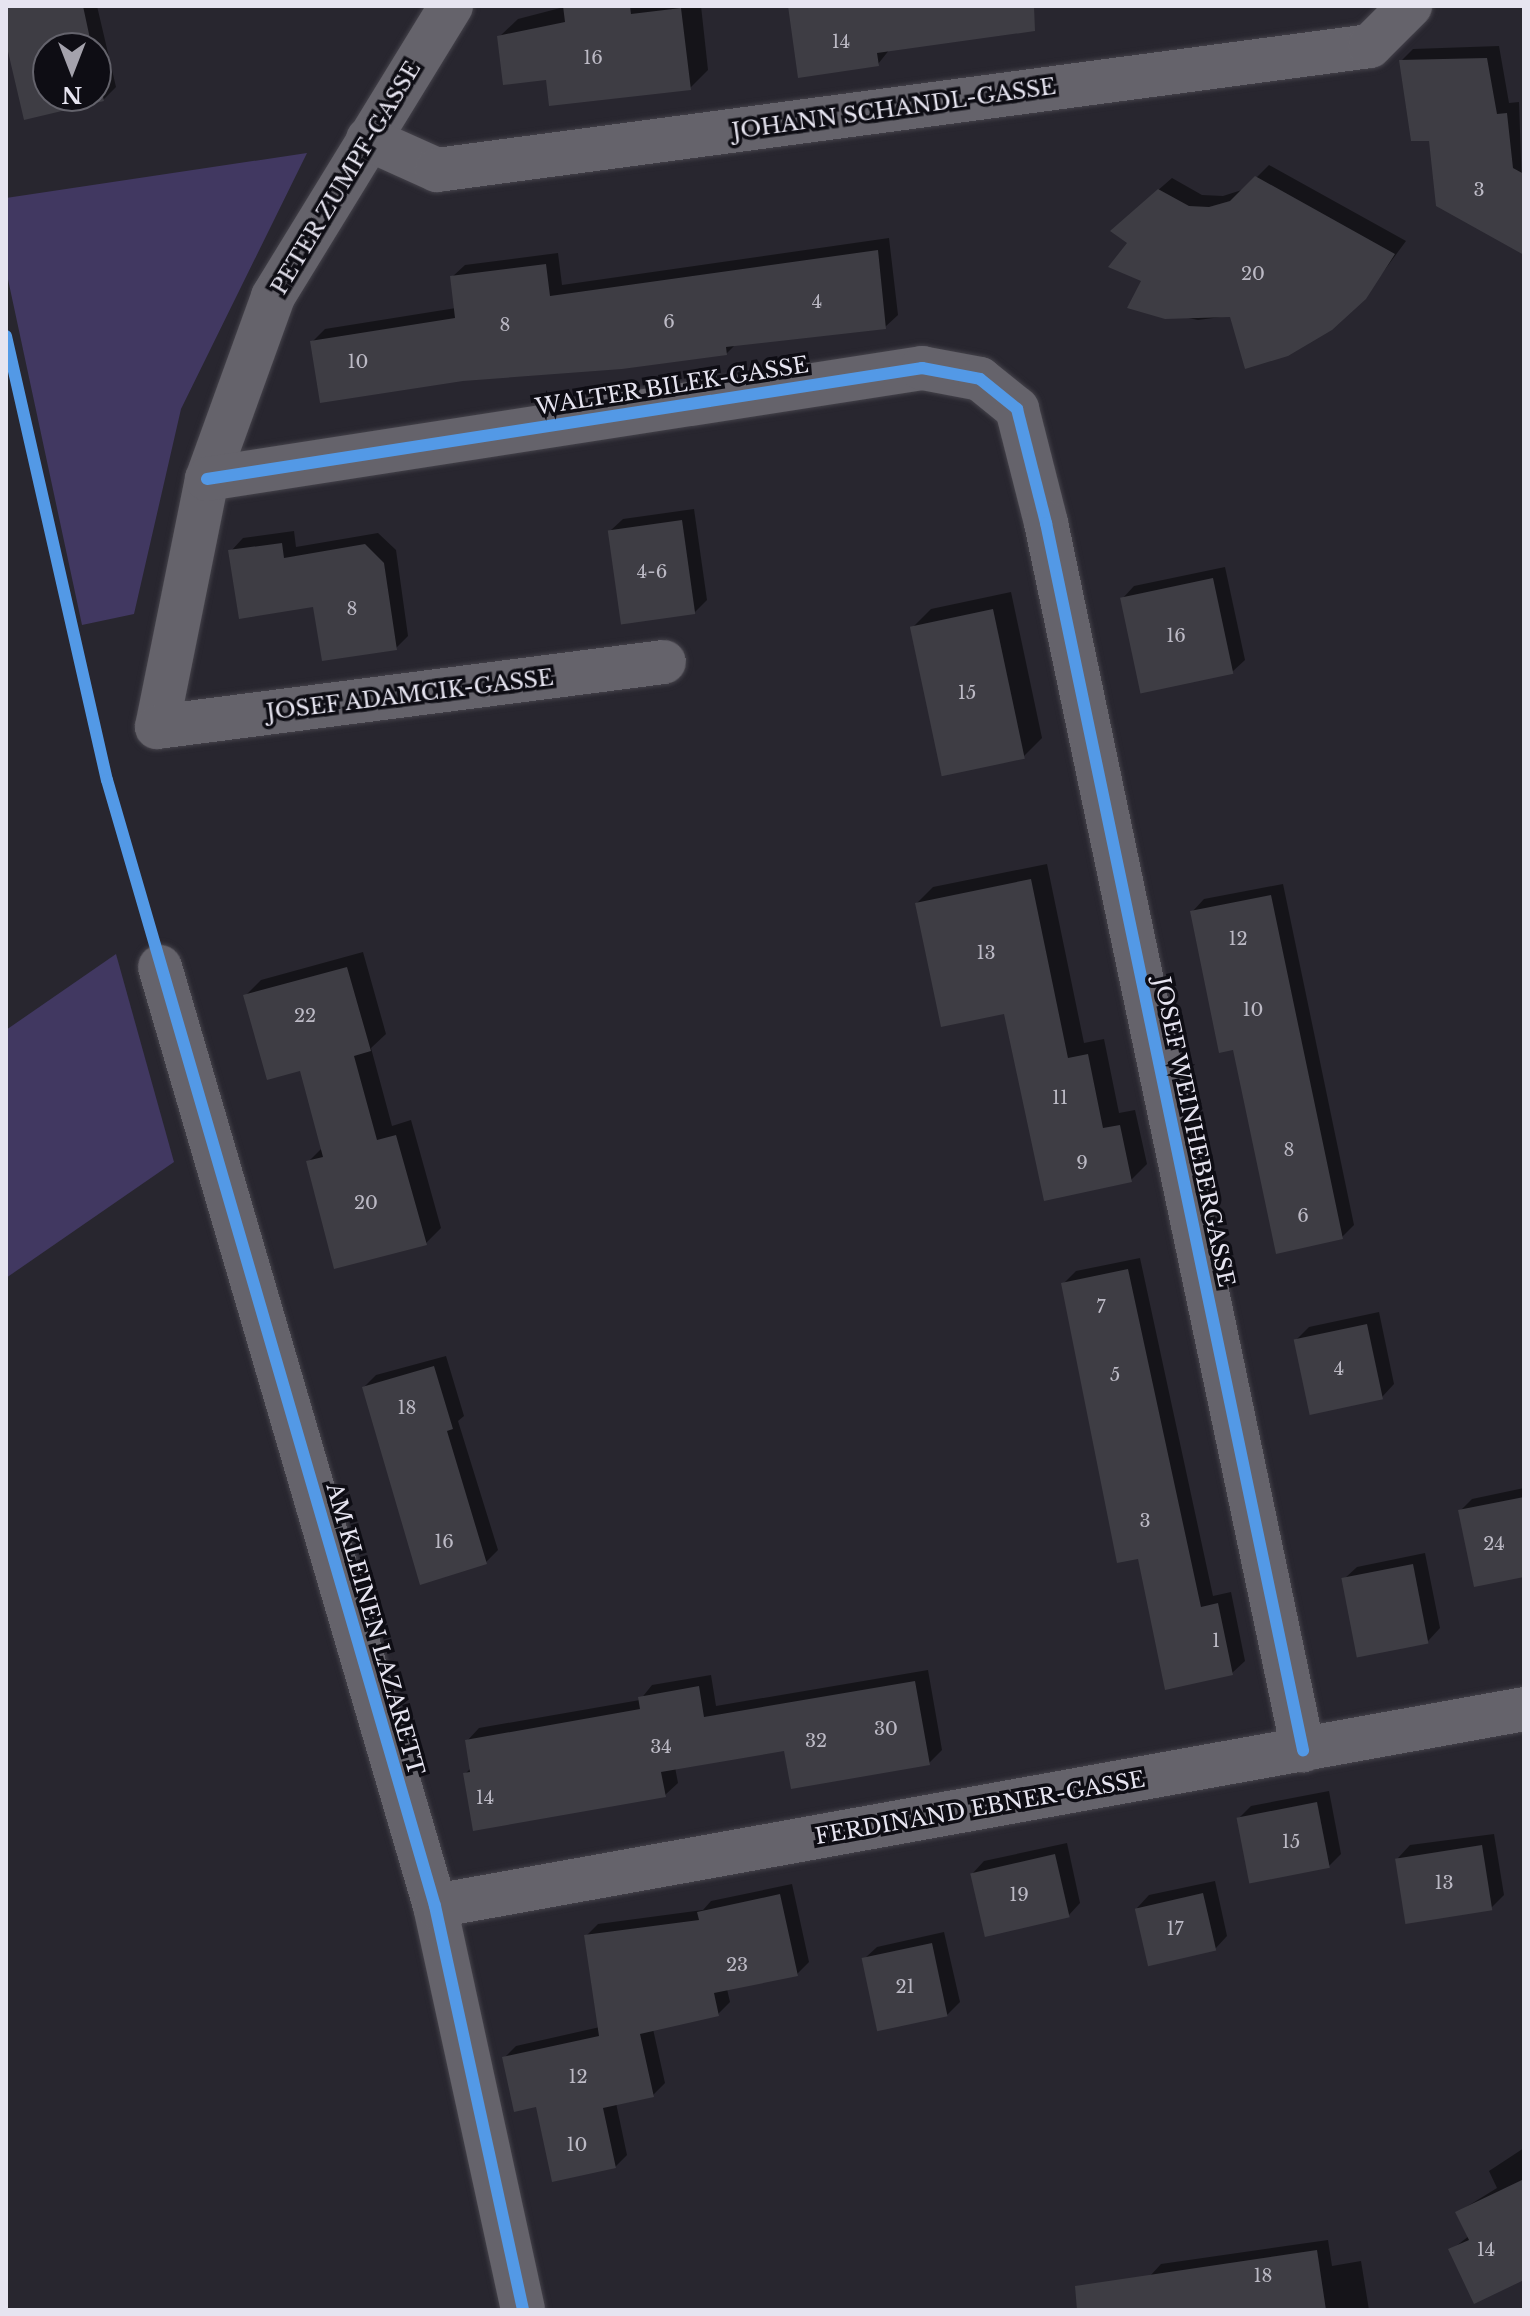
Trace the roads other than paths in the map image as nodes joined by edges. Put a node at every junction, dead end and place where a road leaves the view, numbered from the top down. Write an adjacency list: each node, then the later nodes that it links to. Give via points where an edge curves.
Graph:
1 (451, 6): 3 (street, PETER ZUMPF-GASSE)
2 (1410, 6): 3 (street, JOHANN SCHANDL-GASSE, via 1370,46 437,170)
3 (368, 139): 4 (street, PETER ZUMPF-GASSE, via 273,297)
4 (207, 479): 5 (street, WALTER BILEK-GASSE, via 922,368 980,379 1017,409); 7 (street, PETER ZUMPF-GASSE)
5 (1046, 523): 10 (street, JOSEF WEINHEBERGASSE)
6 (664, 662): 7 (street, JOSEF ADAMCIK-GASSE)
7 (157, 727)
8 (160, 967): 11 (street, AM KLEINEN LAZARETT)
9 (1524, 1709): 10 (street, FERDINAND EBNER-GASSE)
10 (1303, 1750): 11 (street, FERDINAND EBNER-GASSE)
11 (435, 1906): 12 (street, AM KLEINEN LAZARETT)
12 (523, 2310)

